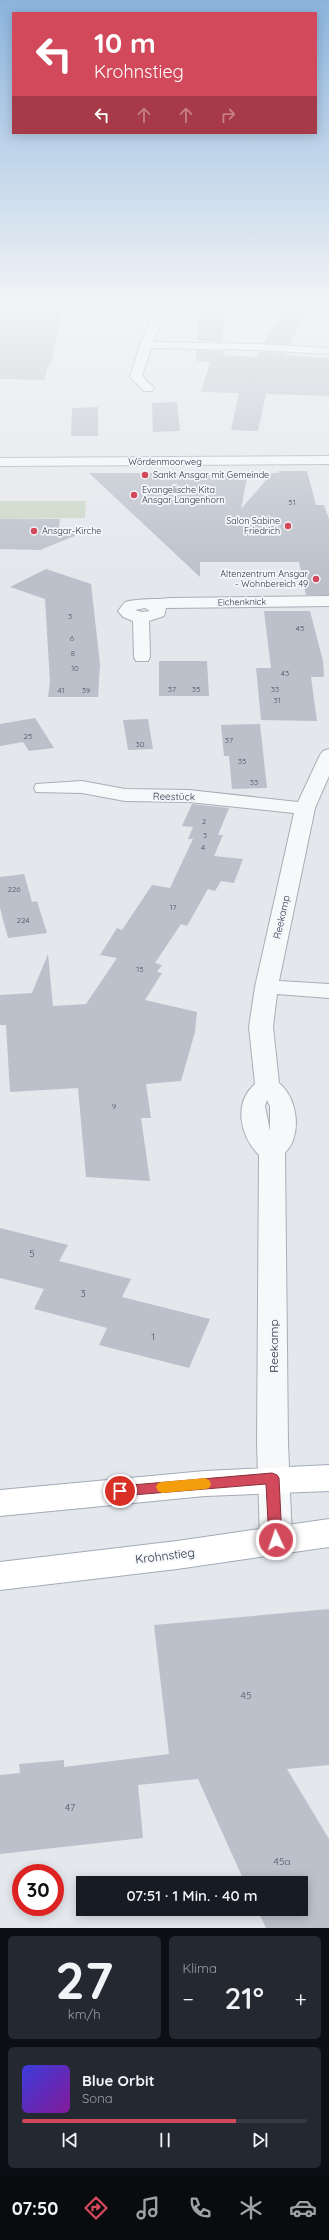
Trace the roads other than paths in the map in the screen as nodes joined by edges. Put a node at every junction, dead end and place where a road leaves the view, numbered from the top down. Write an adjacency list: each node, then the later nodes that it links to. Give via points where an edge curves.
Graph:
1 (329, 460): 2 (street, Wördenmoorweg)
2 (0, 462)
3 (329, 600): 4 (street, Eichenknick, via 156,605 158,613 142,617)
4 (142, 657)
5 (329, 755): 7 (street, Reekamp)
6 (43, 788): 7 (street, Reestück, via 82,787 125,795)
7 (315, 796): 8 (street, Reekamp)
8 (266, 987): 9 (street); 10 (street, Reekamp, via 261,1028 267,1086 257,1095 253,1106 260,1141 272,1152 275,1262)
9 (329, 991)
10 (272, 1478): 11 (main road); 12 (main road); 14 (street, Reekamp)
11 (329, 1478)
12 (0, 1503)
13 (329, 1533): 14 (main road, Krohnstieg)
14 (276, 1540): 15 (main road, Krohnstieg)
15 (0, 1576)

